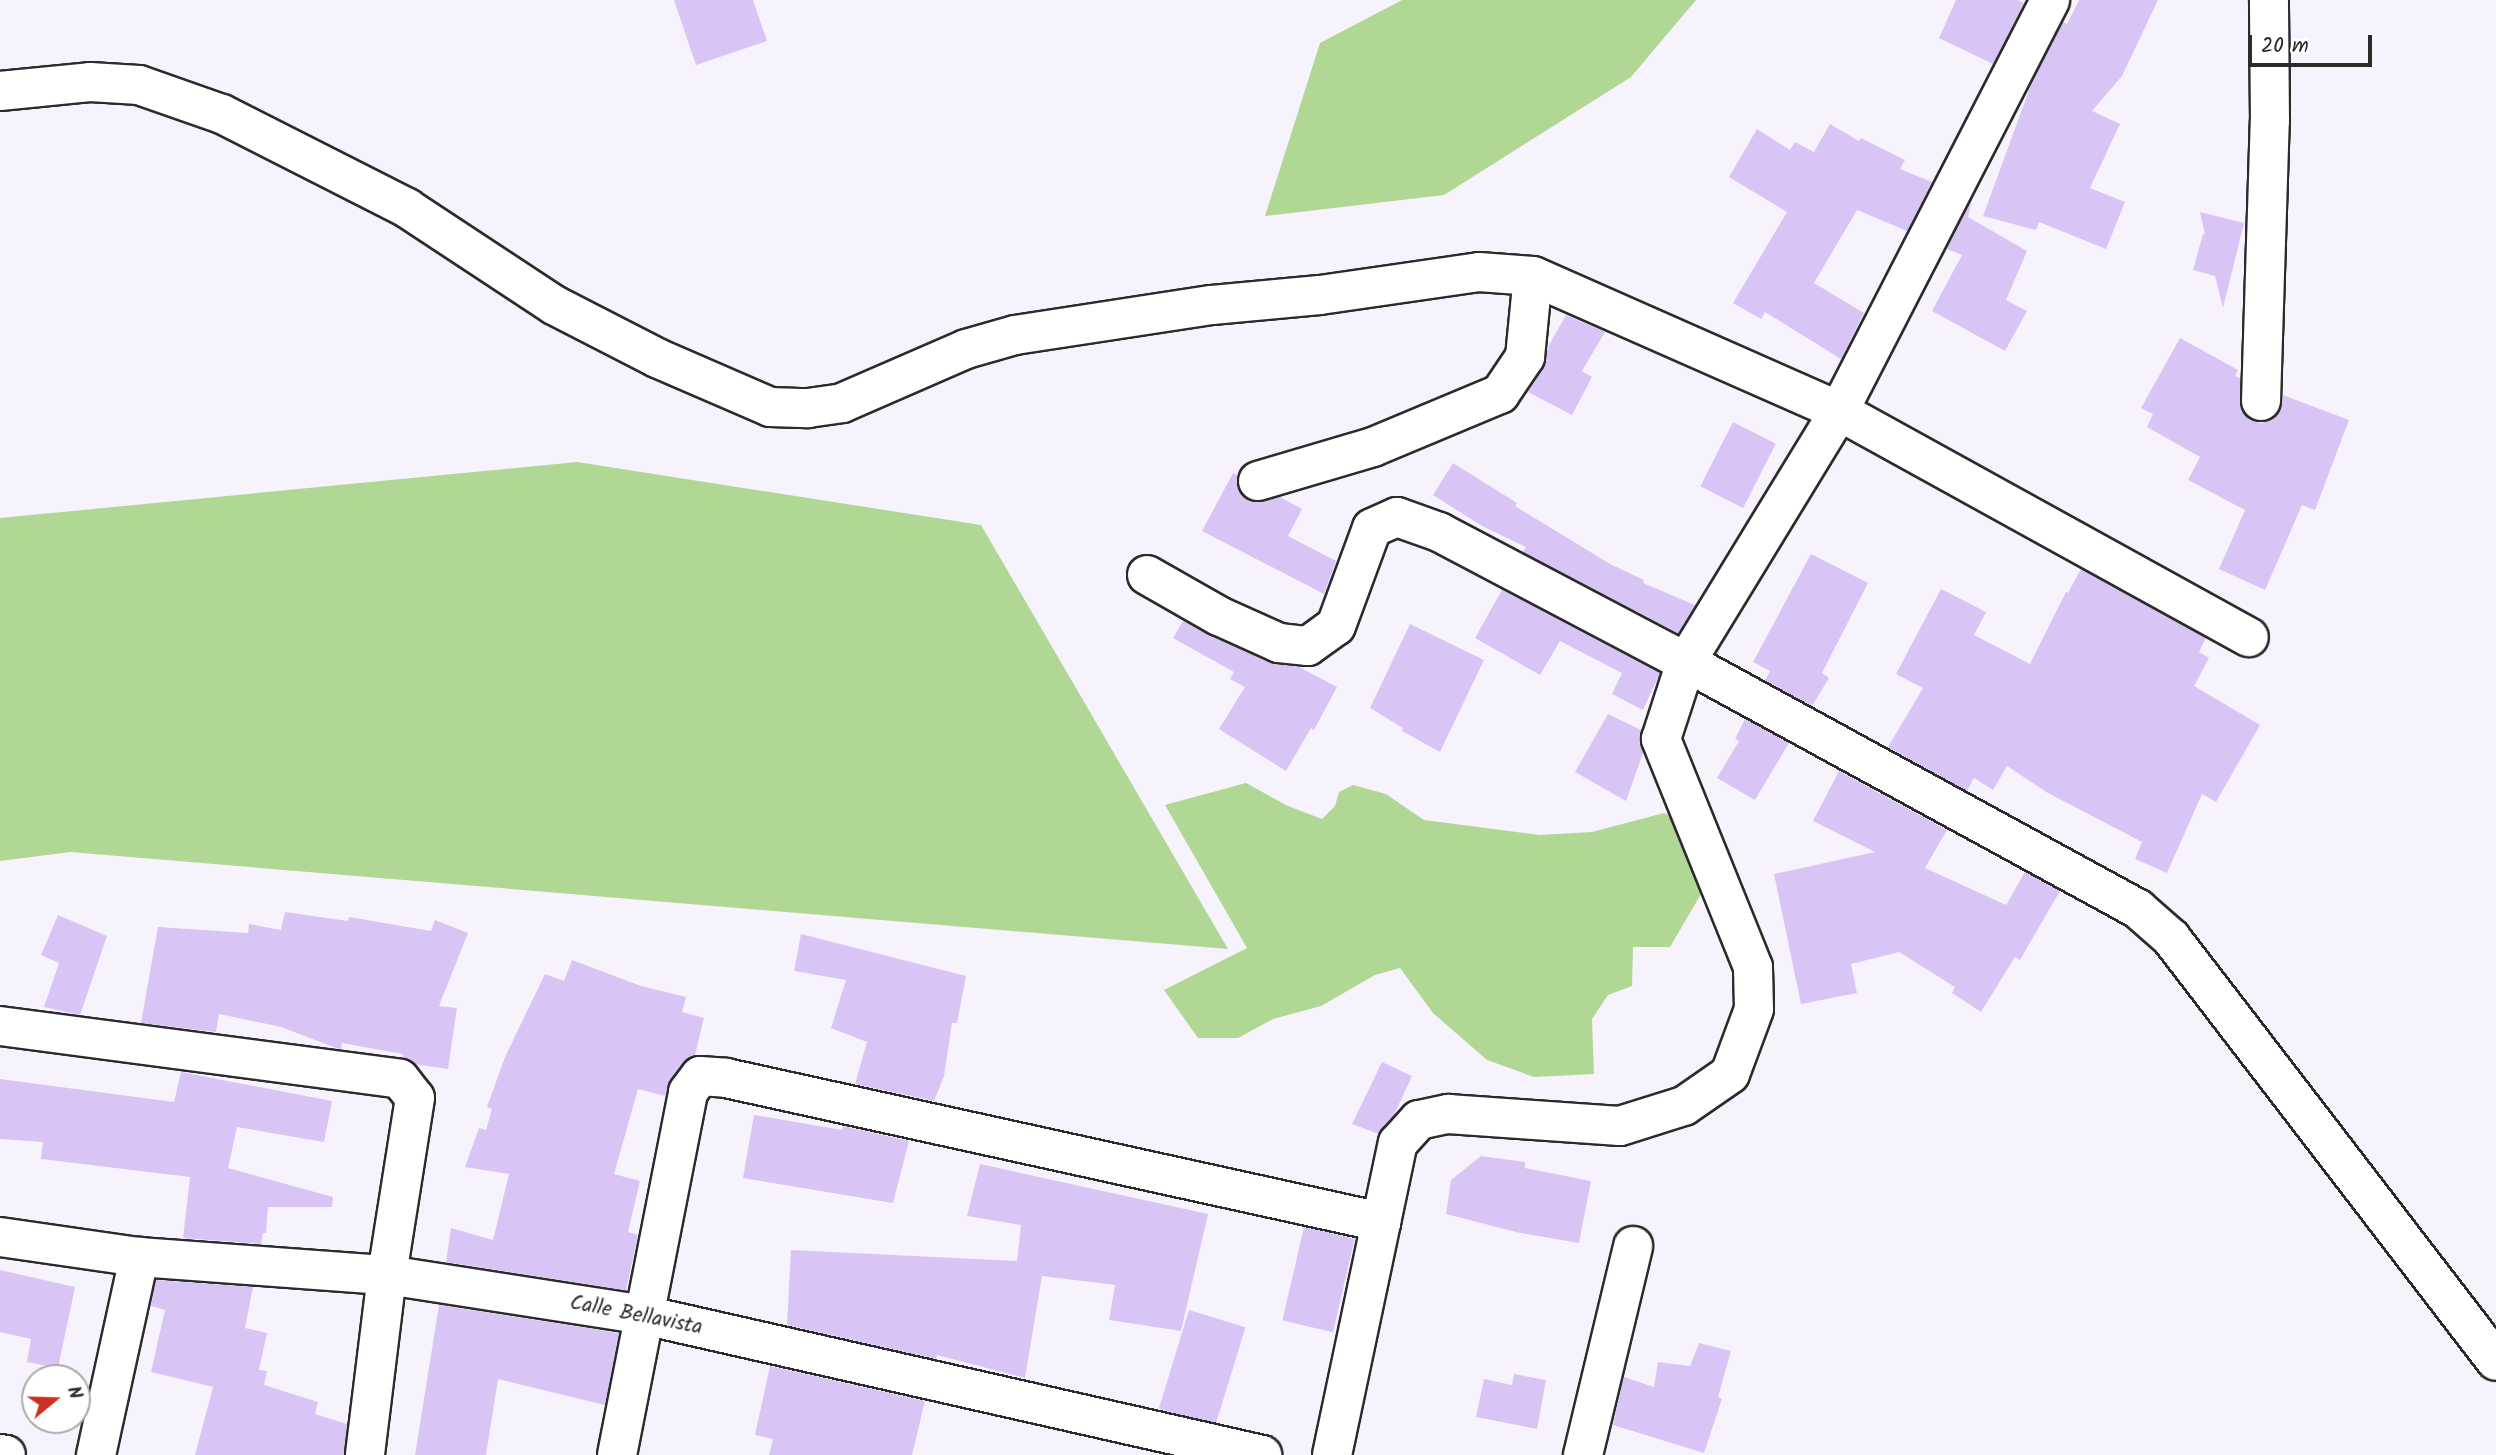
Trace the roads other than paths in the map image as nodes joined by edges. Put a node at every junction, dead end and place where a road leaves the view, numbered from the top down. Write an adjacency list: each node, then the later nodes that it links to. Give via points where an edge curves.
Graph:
1 (2050, 0): 6 (street)
2 (2269, 0): 5 (street)
3 (0, 91): 4 (street, via 90,82 139,85 222,114 407,208 554,305 657,359 770,407 842,403 967,349 1015,335 1479,272)
4 (1533, 276): 6 (street); 7 (street, via 1525,357 1500,394 1373,447)
5 (2261, 401)
6 (1839, 411): 9 (street); 10 (street)
7 (1258, 481)
8 (1147, 575): 10 (street, via 1279,643 1308,646 1336,626 1372,528 1397,517 1439,532)
9 (2249, 637)
10 (1686, 662): 12 (street, via 1661,739 1753,967 1754,1009 1730,1074 1684,1106 1620,1126 1448,1114 1419,1120 1398,1143); 18 (street, via 2138,909 2171,938)
11 (0, 1026): 16 (street, via 400,1079 415,1098)
12 (1381, 1222): 17 (street, via 700,1076 688,1092); 25 (street)
13 (0, 1237): 15 (street, Calle Bellavista)
14 (1633, 1246): 26 (street)
15 (139, 1257): 16 (street, Calle Bellavista); 21 (street)
16 (387, 1275): 17 (street, Calle Bellavista); 22 (street)
17 (645, 1315): 23 (street); 24 (street, Calle Bellavista)
18 (2496, 1361)
19 (0, 1454): 20 (street)
20 (6, 1455)
21 (96, 1455)
22 (365, 1455)
23 (617, 1455)
24 (1262, 1455)
25 (1332, 1455)
26 (1583, 1455)

